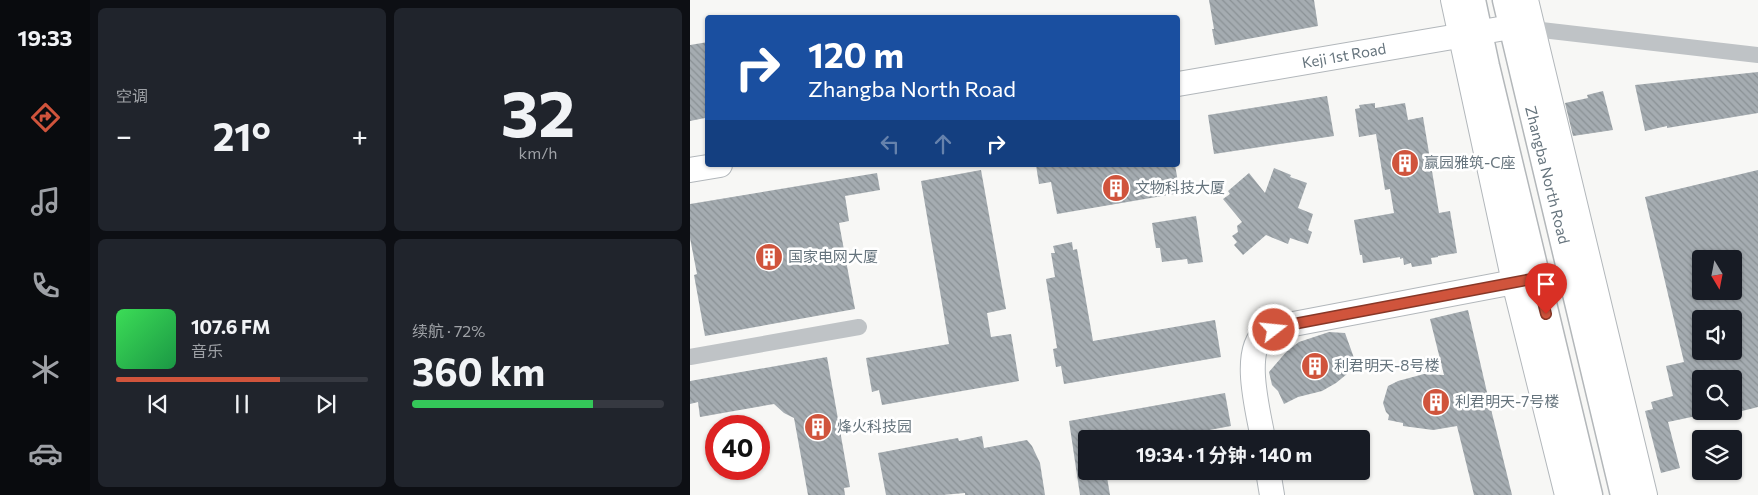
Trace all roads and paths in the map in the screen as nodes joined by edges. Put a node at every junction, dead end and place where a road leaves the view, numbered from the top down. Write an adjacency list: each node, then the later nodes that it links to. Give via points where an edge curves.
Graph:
1 (1453, 0): 6 (main road)
2 (1472, 0): 6 (main road)
3 (1506, 0): 5 (main road, Zhangba North Road)
4 (1526, 0): 5 (main road)
5 (1522, 28): 6 (main road, Keji 1st Road); 7 (street); 19 (main road, Zhangba North Road); 20 (main road)
6 (1469, 34): 8 (main road, Keji 1st Road); 11 (main road)
7 (1758, 55)
8 (1180, 84)
9 (708, 167): 10 (main road)
10 (690, 170)
11 (1526, 280): 14 (main road, via 1283,326 1264,334 1256,344 1253,362); 17 (main road); 18 (main road)
12 (859, 327): 13 (street)
13 (690, 357)
14 (1262, 430)
15 (1270, 480): 16 (main road)
16 (1272, 495)
17 (1567, 495)
18 (1589, 495)
19 (1624, 495)
20 (1645, 495)

